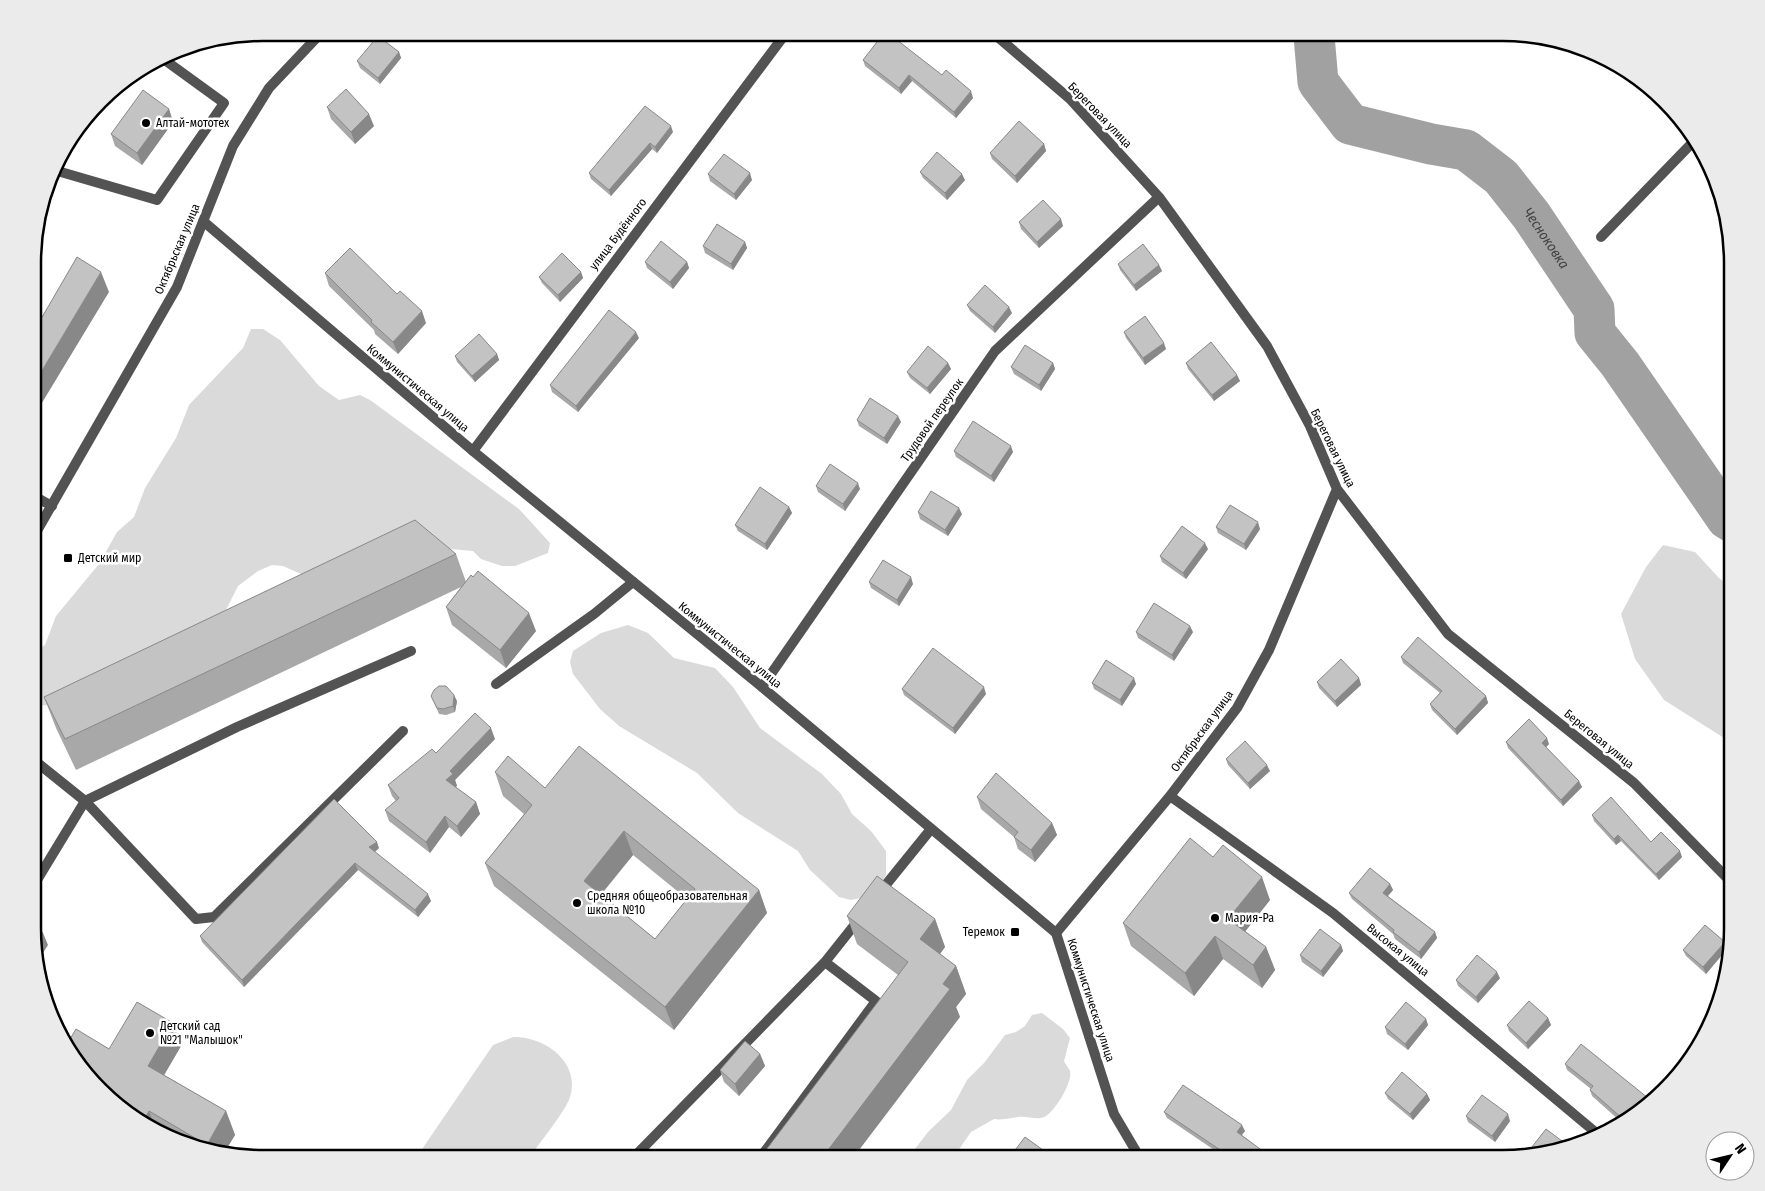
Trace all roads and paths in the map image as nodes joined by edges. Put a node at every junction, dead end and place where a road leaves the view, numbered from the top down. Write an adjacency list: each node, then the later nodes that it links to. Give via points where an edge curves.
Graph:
1 (313, 41): 8 (street, Октябрьская улица, via 269,88 233,146)
2 (780, 41): 10 (street, улица Будённого)
3 (1002, 41): 7 (street, Береговая улица, via 1070,99)
4 (168, 62): 6 (street, via 224,102 157,200)
5 (1690, 145): 9 (street)
6 (61, 172)
7 (1159, 197): 11 (street, Береговая улица, via 1267,346 1310,426); 18 (street, Трудовой переулок, via 995,352)
8 (203, 221): 10 (street, Коммунистическая улица); 13 (street, Октябрьская улица, via 177,287)
9 (1601, 237)
10 (473, 451): 15 (street, Коммунистическая улица)
11 (1337, 489): 21 (street, Октябрьская улица, via 1264,658 1237,708); 25 (street, Береговая улица, via 1448,634 1634,783)
12 (41, 500): 13 (street)
13 (52, 506): 14 (street, Октябрьская улица)
14 (41, 524)
15 (633, 582): 17 (street); 18 (street, Коммунистическая улица)
16 (411, 651): 22 (street, via 237,727)
17 (496, 684)
18 (762, 687): 23 (street, Коммунистическая улица)
19 (403, 730): 22 (street, via 214,917 196,919)
20 (41, 766): 22 (street)
21 (1170, 796): 26 (street, Октябрьская улица); 28 (street, Высокая улица, via 1333,913)
22 (85, 801): 24 (street)
23 (931, 829): 26 (street, Коммунистическая улица); 27 (street)
24 (41, 873)
25 (1724, 875)
26 (1056, 933): 31 (street, Коммунистическая улица, via 1114,1114)
27 (825, 962): 29 (street); 30 (street, via 876,1000)
28 (1593, 1130)
29 (641, 1150)
30 (766, 1150)
31 (1135, 1150)

